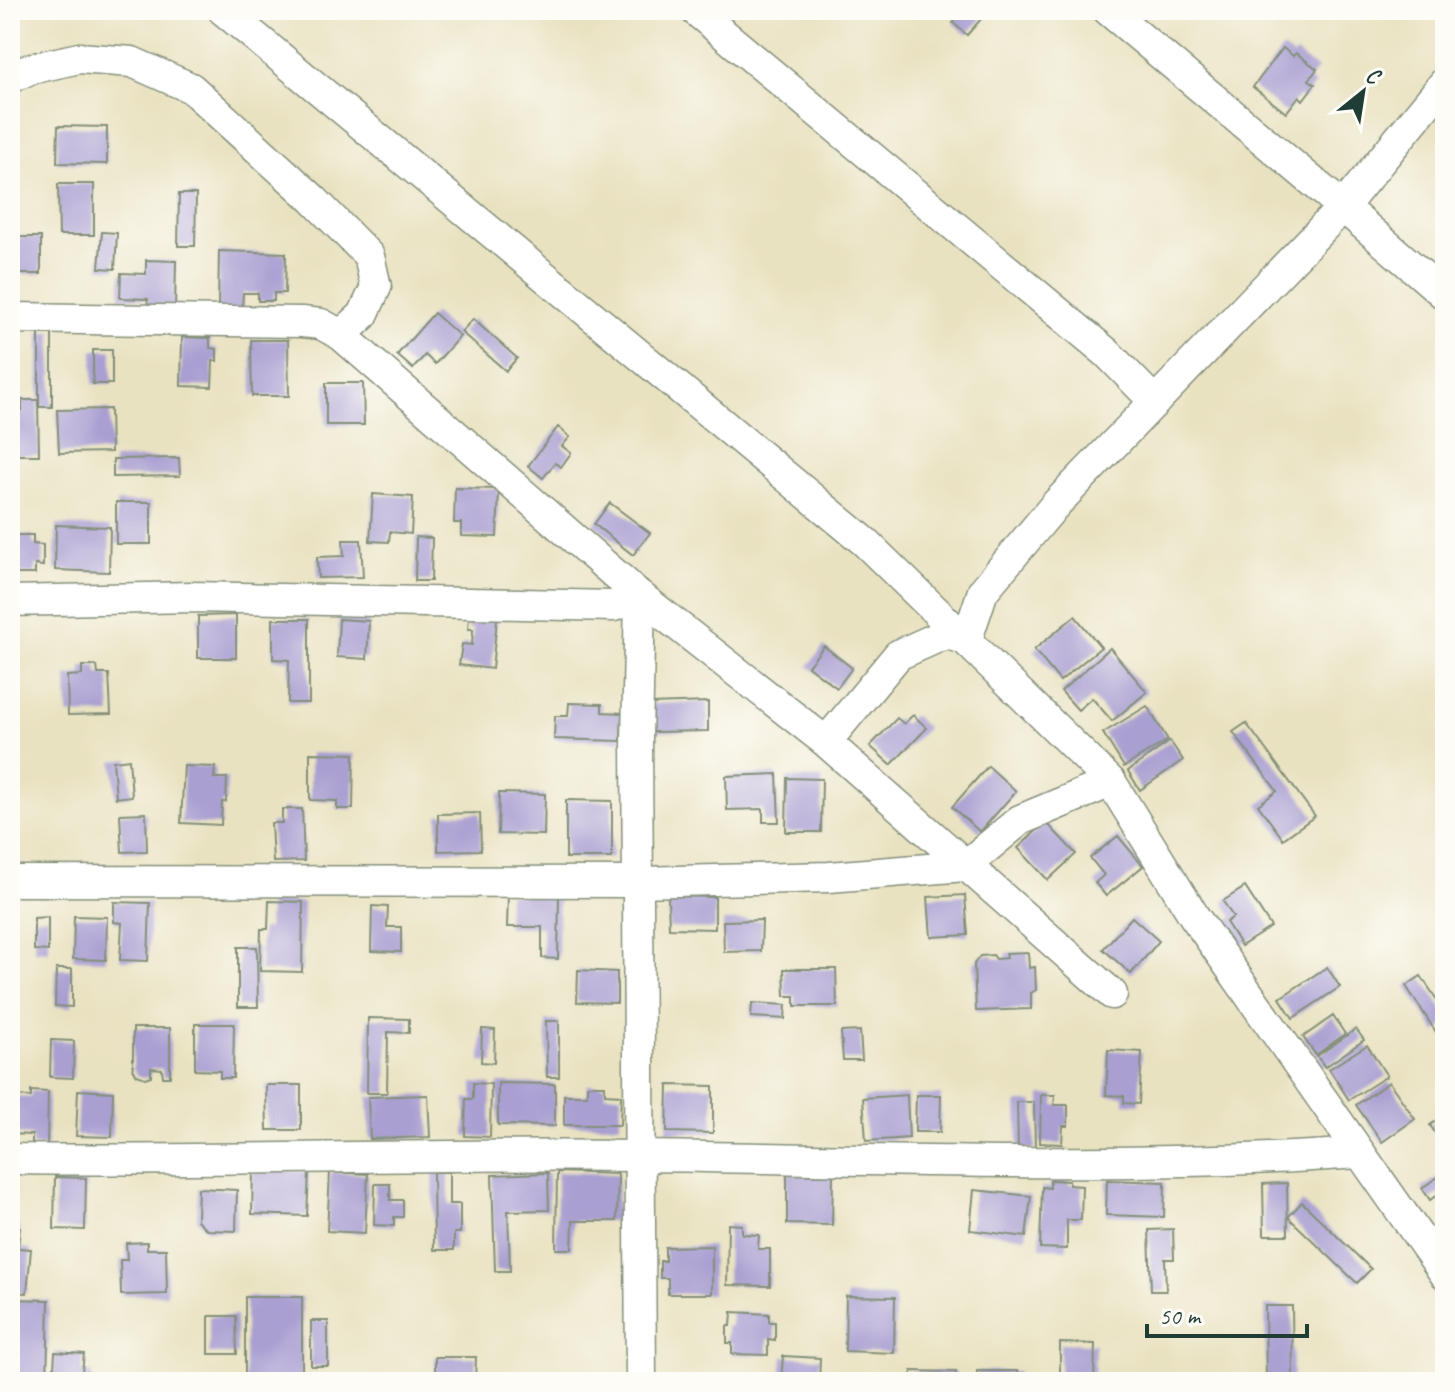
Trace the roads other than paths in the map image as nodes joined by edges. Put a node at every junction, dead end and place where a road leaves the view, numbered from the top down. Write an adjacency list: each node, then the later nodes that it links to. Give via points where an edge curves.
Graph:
1 (223, 10): 13 (street, via 865,542)
2 (695, 10): 10 (street, via 1107,353)
3 (1108, 10): 6 (street)
4 (10, 78): 9 (street, via 79,58 132,62 191,88 369,256 376,287 363,315)
5 (1445, 82): 6 (street)
6 (1343, 207): 7 (street); 10 (street)
7 (1445, 295)
8 (10, 318): 9 (street, via 302,322 321,324)
9 (341, 335): 11 (street)
10 (1155, 402): 13 (street, via 1056,504 983,591)
11 (640, 596): 12 (street, via 614,606 192,597); 14 (street); 18 (street)
12 (10, 601)
13 (967, 639): 14 (street, via 945,634 898,655); 15 (street)
14 (826, 742): 16 (street)
15 (1111, 782): 16 (street, via 1020,820); 20 (street, via 1194,916)
16 (965, 866): 18 (street, via 829,877); 19 (street)
17 (10, 881): 18 (street)
18 (639, 882): 21 (street)
19 (1112, 994)
20 (1360, 1153): 21 (street, via 1006,1163); 23 (street)
21 (641, 1156): 22 (street); 24 (street)
22 (10, 1159)
23 (1445, 1274)
24 (641, 1382)

